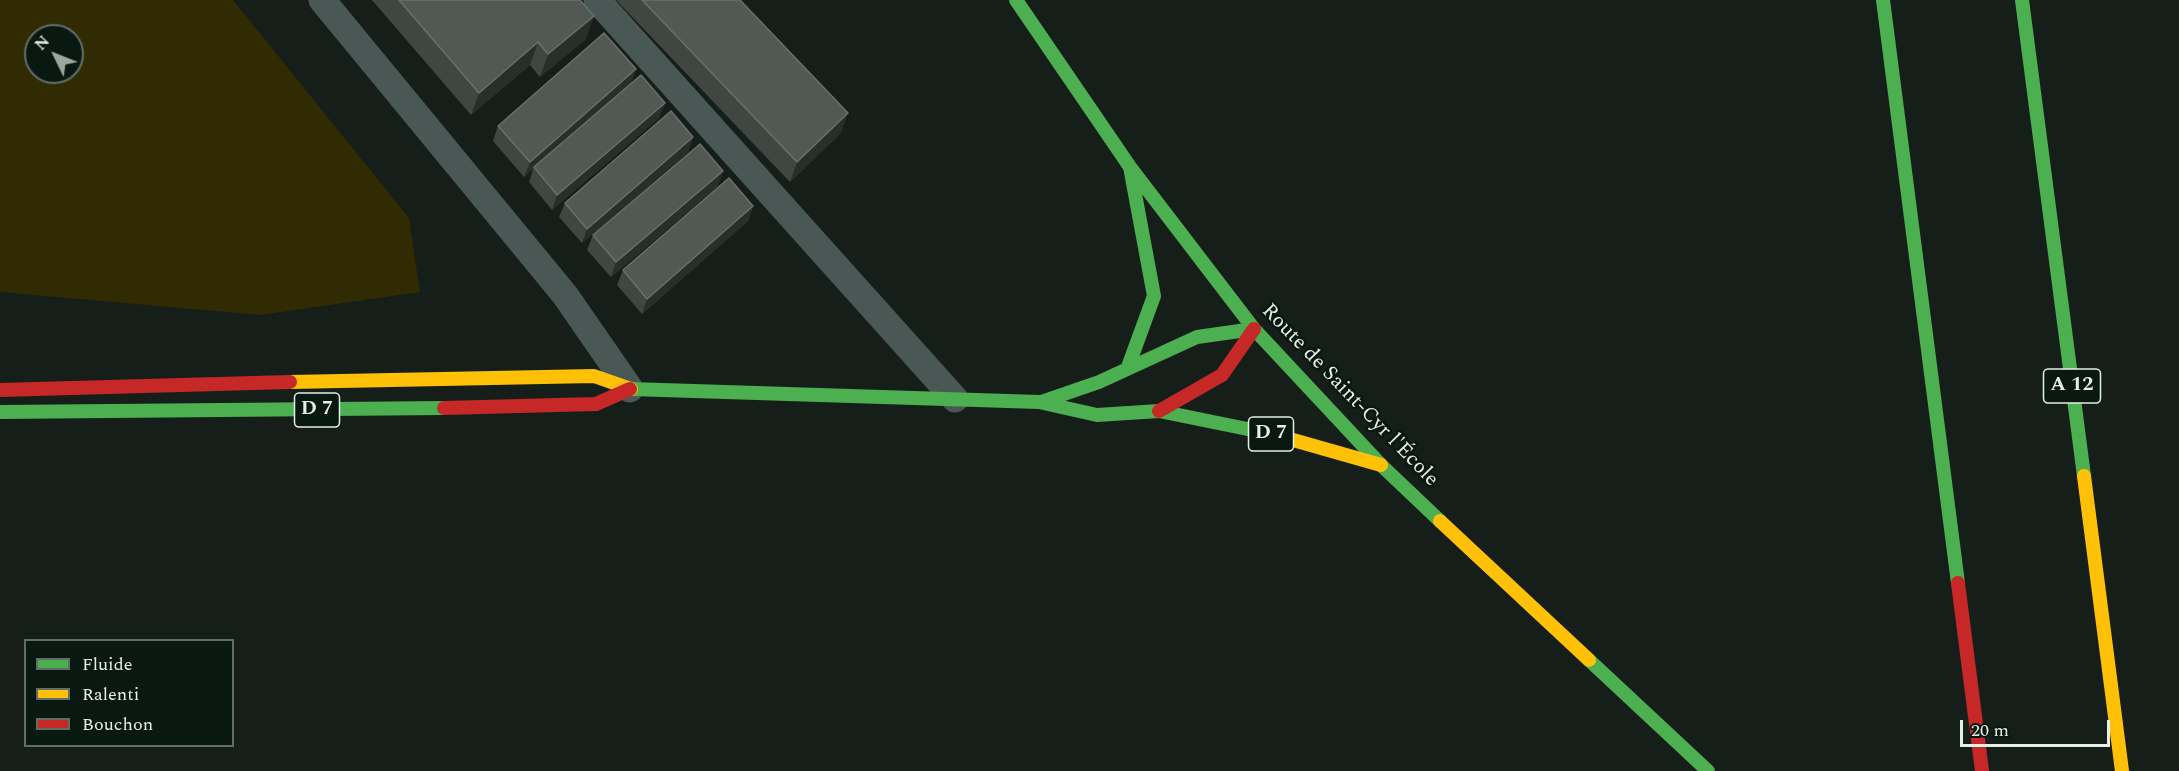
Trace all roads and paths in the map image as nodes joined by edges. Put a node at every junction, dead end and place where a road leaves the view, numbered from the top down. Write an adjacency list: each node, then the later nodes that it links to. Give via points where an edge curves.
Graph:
1 (322, 0): 9 (lane, via 564,295)
2 (597, 0): 11 (lane)
3 (1016, 0): 6 (main road, Route de Saint-Cyr l'École / D 7)
4 (1883, 0): 17 (main road)
5 (2022, 0): 18 (main road, A 12)
6 (1130, 167): 7 (main road, Route de Saint-Cyr l'École / D 7); 8 (main road, via 1154,296)
7 (1254, 329): 8 (main road, via 1197,337); 13 (main road, D 7, via 1222,375); 15 (main road, Route de Saint-Cyr l'École / D 7)
8 (1128, 367): 12 (main road, via 1099,382)
9 (630, 389): 10 (main road, via 594,376 572,376); 11 (main road); 14 (main road, D 7, via 596,404 521,407)
10 (0, 390)
11 (955, 399): 12 (main road)
12 (1039, 402): 13 (main road, D 7, via 1097,415)
13 (1159, 411): 15 (main road, D 7, via 1261,431)
14 (0, 412)
15 (1381, 465): 16 (main road, Route de Saint-Cyr l'École / D 7)
16 (1708, 771)
17 (1982, 771)
18 (2122, 771)

